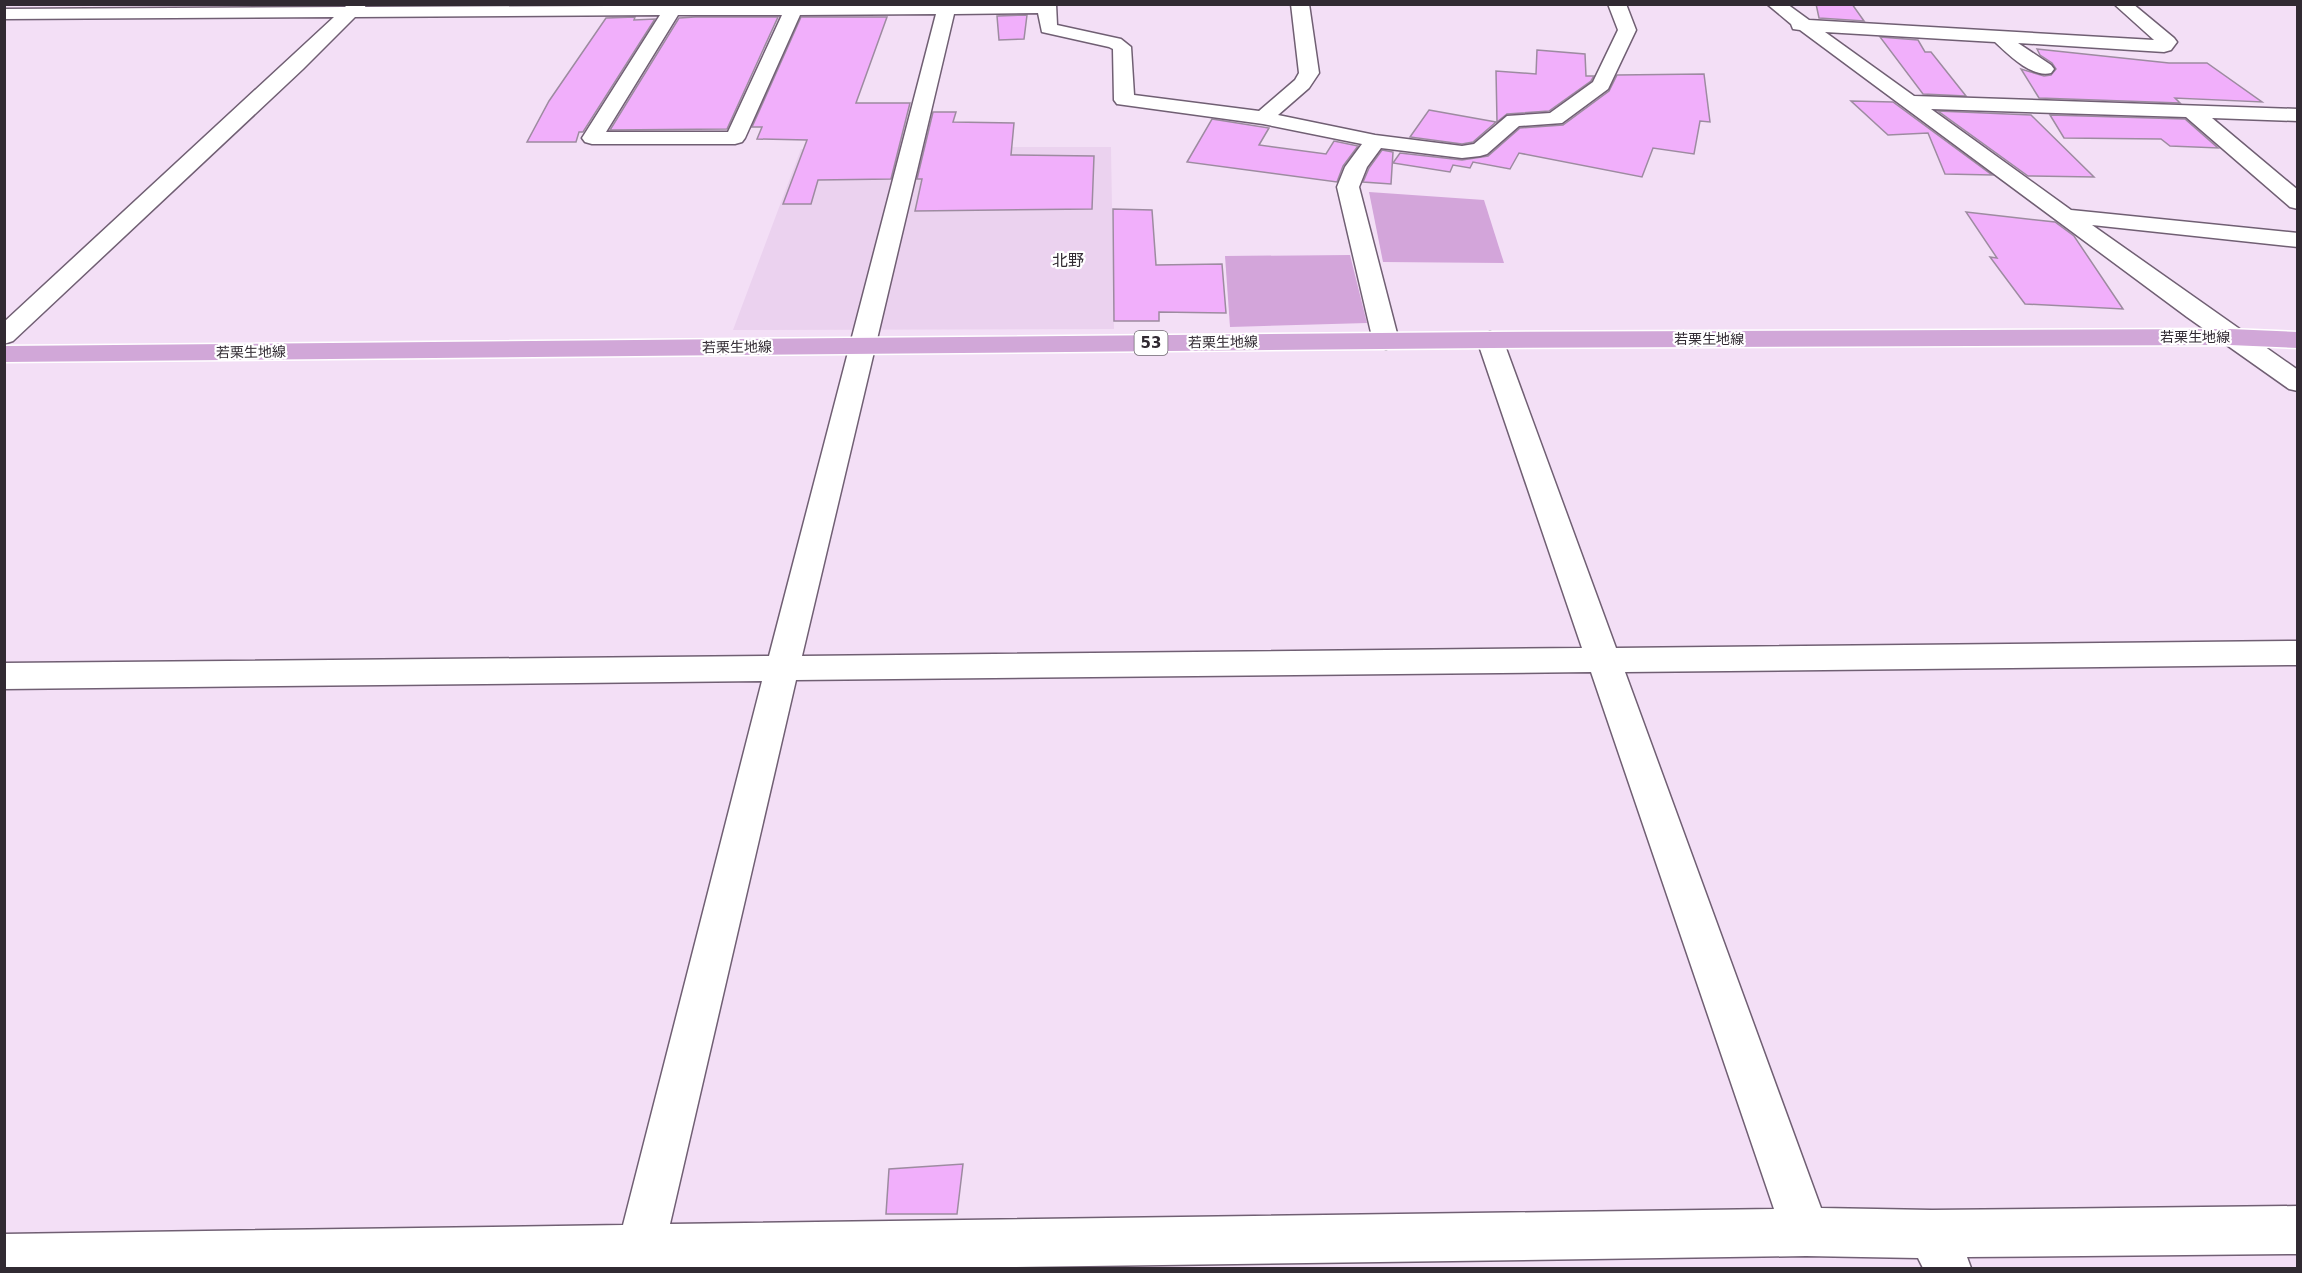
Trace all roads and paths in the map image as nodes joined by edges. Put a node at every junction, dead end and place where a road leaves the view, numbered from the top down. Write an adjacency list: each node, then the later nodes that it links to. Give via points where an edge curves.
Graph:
1 (1300, 4): 18 (street, via 1309,73)
2 (1617, 4): 19 (street, via 1627,30 1601,85 1555,119 1514,120 1480,150 1462,152)
3 (1774, 4): 12 (street)
4 (2122, 4): 13 (street, via 2168,42 2164,46)
5 (361, 6): 9 (street); 10 (street); 23 (street)
6 (1047, 6): 7 (street); 18 (street, via 1048,28 1122,47 1124,100)
7 (947, 7): 8 (street); 28 (street)
8 (794, 8): 10 (street); 10 (street, via 735,138 592,138)
9 (72, 9): 11 (street)
10 (673, 9)
11 (4, 14)
12 (1799, 25): 13 (street); 15 (street)
13 (1999, 36): 14 (street)
14 (2044, 69)
15 (1908, 102): 16 (street); 21 (street)
16 (2191, 111): 17 (street); 20 (street)
17 (2298, 115)
18 (1263, 118): 19 (street)
19 (1375, 141): 25 (street, via 1356,167 1348,187)
20 (2298, 202)
21 (2064, 216): 22 (street); 24 (street)
22 (2298, 240)
23 (4, 336)
24 (2230, 337): 26 (main road, 若栗生地線 / 53); 27 (main road, 若栗生地線 / 53); 30 (street)
25 (1386, 340): 26 (main road, 若栗生地線 / 53); 28 (main road, 若栗生地線 / 53)
26 (1490, 340): 32 (street)
27 (2298, 340)
28 (861, 346): 29 (main road, 若栗生地線 / 53); 33 (street)
29 (4, 354)
30 (2298, 383)
31 (2298, 653): 32 (street)
32 (1604, 660): 33 (street); 36 (street)
33 (783, 667): 34 (street); 39 (street)
34 (4, 676)
35 (2298, 1230): 37 (street)
36 (1806, 1232): 37 (street); 39 (street)
37 (1940, 1251)
38 (4, 1258): 39 (street)
39 (638, 1258)

